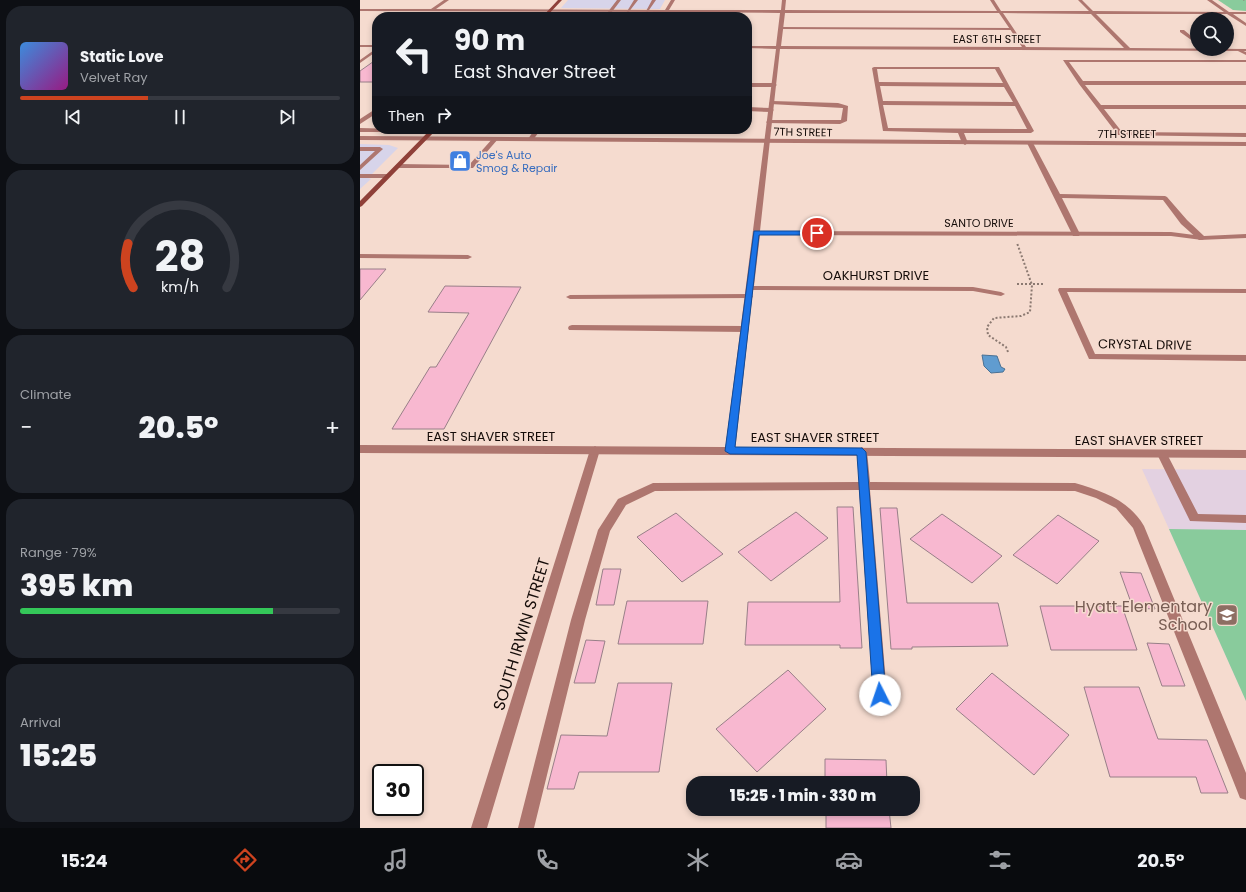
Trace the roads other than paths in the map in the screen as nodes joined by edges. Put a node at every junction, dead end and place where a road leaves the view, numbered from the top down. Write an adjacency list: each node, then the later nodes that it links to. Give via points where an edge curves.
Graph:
1 (447, 0): 12 (street)
2 (560, 0): 13 (main road)
3 (619, 0): 14 (street)
4 (636, 0): 15 (street)
5 (654, 0): 16 (street)
6 (673, 0): 17 (street)
7 (784, 0): 18 (street)
8 (992, 0): 19 (street)
9 (1080, 0): 21 (street)
10 (1209, 0): 20 (street)
11 (360, 10): 12 (street)
12 (432, 11): 13 (street)
13 (549, 11): 14 (street)
14 (610, 12): 15 (street)
15 (627, 12): 16 (street)
16 (646, 12): 17 (street)
17 (667, 12): 18 (street)
18 (783, 12): 19 (street); 27 (street)
19 (1000, 12): 21 (street); 28 (street)
20 (1227, 12)
21 (1092, 13): 22 (street); 36 (street)
22 (1190, 13)
23 (1234, 13): 24 (street)
24 (1246, 13)
25 (1234, 17): 26 (street)
26 (1246, 24)
27 (781, 28): 28 (street); 34 (street)
28 (1012, 29): 35 (street)
29 (1182, 32): 30 (street)
30 (1190, 38)
31 (360, 46): 32 (street)
32 (372, 46)
33 (752, 47): 34 (street, EAST 6TH STREET)
34 (779, 47): 35 (street, EAST 6TH STREET); 49 (street)
35 (1025, 48): 36 (street, EAST 6TH STREET)
36 (1128, 49): 37 (street, EAST 6TH STREET)
37 (1190, 49)
38 (1234, 50): 39 (street, EAST 6TH STREET)
39 (1240, 50): 40 (street, EAST 6TH STREET); 42 (street)
40 (1246, 50)
41 (372, 54): 44 (street)
42 (1246, 54)
43 (1246, 61): 45 (street, via 1065,61)
44 (360, 62)
45 (1081, 83): 46 (street); 54 (street)
46 (1246, 83)
47 (752, 84): 49 (street)
48 (877, 84): 50 (street); 50 (street, via 874,68 997,68); 51 (street)
49 (774, 85): 53 (street)
50 (1006, 85): 52 (street)
51 (880, 103): 52 (street); 63 (street, via 885,130)
52 (1016, 104): 63 (street, via 1031,131)
53 (771, 106): 56 (street); 58 (street); 58 (street, via 838,105 846,107 846,117 840,122)
54 (1100, 107): 55 (street); 67 (street, via 1120,134)
55 (1246, 107)
56 (752, 109)
57 (372, 114): 59 (street)
58 (769, 122): 73 (street)
59 (360, 123): 60 (street)
60 (371, 123)
61 (360, 130): 62 (street)
62 (372, 130)
63 (960, 131): 74 (street)
64 (390, 134): 69 (street)
65 (429, 134): 70 (main road)
66 (534, 134): 72 (street)
67 (1243, 135): 76 (street)
68 (360, 138): 69 (street, 7TH STREET)
69 (384, 138): 70 (street, 7TH STREET)
70 (425, 138): 71 (street, 7TH STREET); 78 (main road)
71 (495, 139): 72 (street, 7TH STREET); 78 (street, via 472,167)
72 (531, 139): 73 (street, 7TH STREET)
73 (767, 141): 74 (street, 7TH STREET); 84 (street)
74 (964, 143): 75 (street, 7TH STREET)
75 (1030, 143): 76 (street, 7TH STREET); 82 (street)
76 (1246, 143)
77 (360, 149): 79 (street, via 380,149)
78 (398, 166): 80 (main road)
79 (360, 168)
80 (388, 176): 81 (street); 83 (main road)
81 (361, 177)
82 (1058, 196): 85 (street); 87 (street, via 1165,198 1184,222)
83 (360, 205)
84 (756, 233): 85 (street, SANTO DRIVE); 91 (street)
85 (1076, 234): 87 (street, SANTO DRIVE, via 1171,234)
86 (1246, 236): 87 (street, SANTO DRIVE)
87 (1202, 238)
88 (360, 256): 89 (street)
89 (468, 257)
90 (1246, 290): 96 (street, CRYSTAL DRIVE, via 1062,290 1092,357)
91 (750, 292): 92 (street, OAKHURST DRIVE, via 973,289); 93 (street, OAKHURST DRIVE); 95 (street)
92 (1001, 294)
93 (570, 297)
94 (572, 328): 95 (street)
95 (745, 329): 99 (street)
96 (1246, 358)
97 (360, 449): 98 (street, EAST SHAVER STREET)
98 (595, 450): 99 (street, EAST SHAVER STREET); 107 (street, SOUTH IRWIN STREET)
99 (730, 451): 100 (street, EAST SHAVER STREET)
100 (862, 452): 101 (street, EAST SHAVER STREET); 103 (street)
101 (1162, 454): 102 (street, EAST SHAVER STREET); 104 (street, via 1194,518)
102 (1246, 454)
103 (864, 486): 105 (street); 106 (street, via 1075,488 1100,495 1120,505 1138,526); 108 (street, via 652,487 622,502 604,530 578,620)
104 (1246, 519)
105 (880, 695)
106 (1246, 792)
107 (480, 828)
108 (526, 828)

